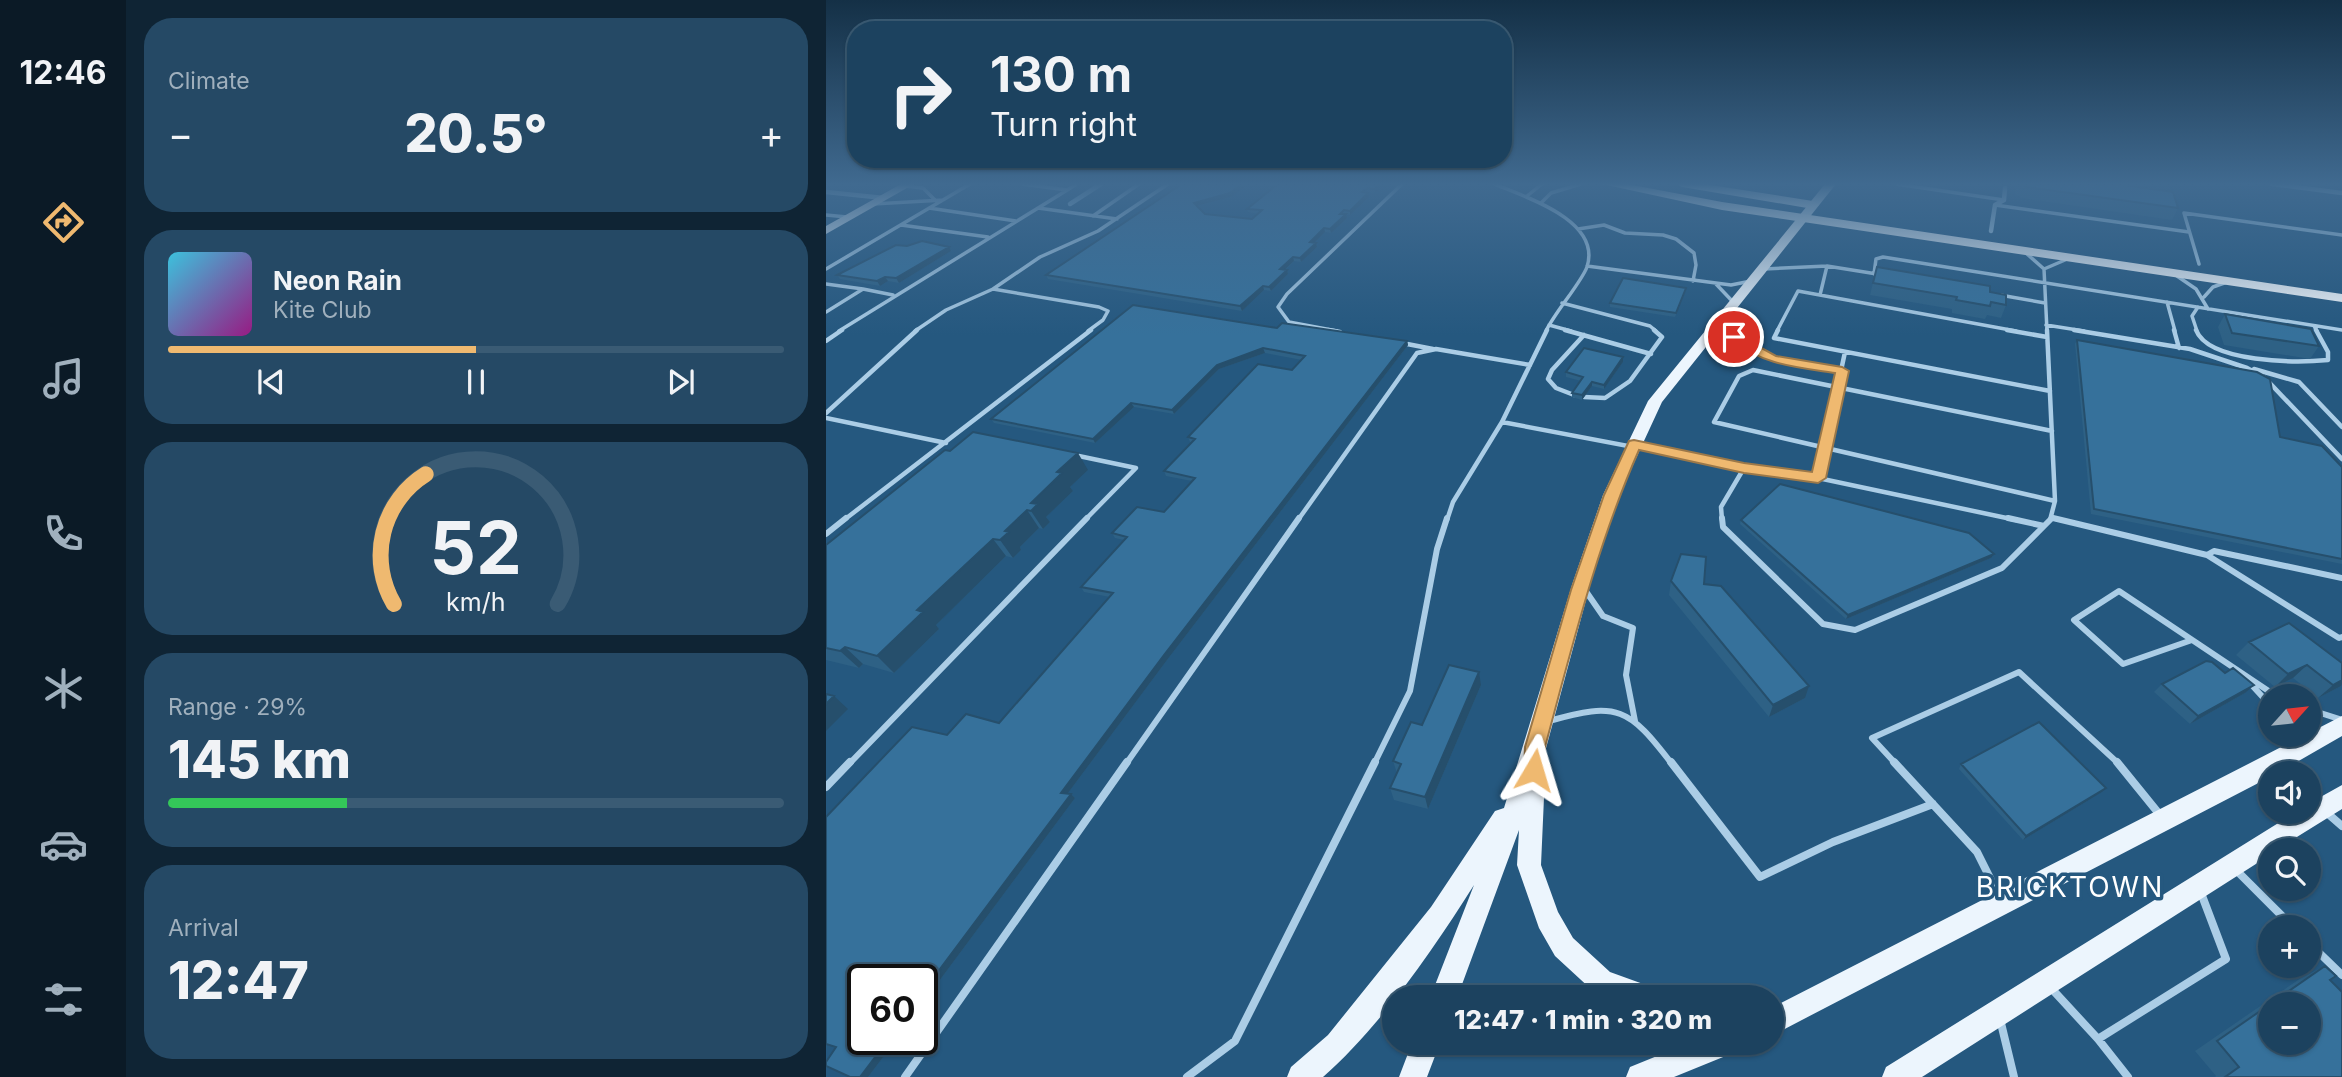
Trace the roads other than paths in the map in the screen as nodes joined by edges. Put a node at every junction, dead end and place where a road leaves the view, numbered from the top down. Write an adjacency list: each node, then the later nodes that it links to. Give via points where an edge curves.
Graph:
1 (885, 234): 18 (lane)
2 (969, 234): 12 (lane)
3 (994, 234): 12 (lane)
4 (1091, 234): 31 (lane, via 1040,257)
5 (1349, 234): 49 (lane, via 1278,307 1289,322)
6 (1581, 234): 16 (lane, via 1586,240)
7 (1649, 234): 24 (lane, via 1676,239 1694,253)
8 (1791, 234): 21 (main road)
9 (1940, 234): 13 (highway)
10 (2007, 234): 15 (highway)
11 (2190, 234): 15 (lane)
12 (989, 237): 33 (lane)
13 (2011, 247): 14 (highway); 19 (lane, via 2030,255)
14 (2089, 259): 19 (lane, via 2061,260); 20 (highway)
15 (2199, 264): 29 (highway)
16 (1587, 266): 24 (lane); 38 (lane)
17 (1827, 266): 21 (lane); 22 (lane); 34 (lane)
18 (826, 269)
19 (2044, 269): 25 (lane)
20 (2168, 271): 26 (highway); 35 (lane, via 2192,284)
21 (1759, 274): 28 (lane, via 1731,285); 40 (main road)
22 (1874, 274): 23 (lane); 25 (lane, via 1876,259 1883,257)
23 (1887, 276)
24 (1693, 281): 28 (lane)
25 (2044, 281): 37 (lane); 39 (lane)
26 (2232, 281): 35 (lane, via 2213,287); 36 (highway)
27 (826, 284): 30 (lane)
28 (1716, 284): 40 (lane)
29 (2342, 285)
30 (863, 289): 33 (lane); 43 (lane)
31 (993, 289): 65 (lane, via 968,296 915,331); 69 (lane, via 1108,312)
32 (1993, 294): 39 (lane)
33 (894, 295): 52 (lane)
34 (1820, 295): 51 (lane); 56 (lane, via 1798,291 1774,338)
35 (2204, 297): 42 (lane)
36 (2342, 298)
37 (2167, 302): 41 (lane); 54 (lane)
38 (1562, 303): 45 (lane); 57 (lane, via 1650,326 1662,337)
39 (2045, 303): 46 (lane)
40 (1735, 304): 44 (main road)
41 (2197, 307): 42 (lane); 47 (lane, via 2192,316 2200,340 2213,349 2244,355 2311,364 2328,360)
42 (2208, 309): 47 (lane)
43 (826, 312)
44 (1723, 318): 60 (lane, via 1734,337 1748,348 1773,359); 73 (main road, via 1655,401)
45 (1549, 325): 50 (lane); 58 (lane)
46 (2046, 325): 51 (lane); 54 (lane)
47 (2314, 326): 48 (lane)
48 (2342, 330)
49 (1343, 332)
50 (1584, 335): 57 (lane); 63 (lane, via 1548,379 1556,388)
51 (2047, 337): 62 (lane)
52 (826, 341)
53 (1396, 342): 55 (lane)
54 (2179, 348): 59 (lane)
55 (1436, 349): 58 (lane); 118 (lane, via 1417,353 1409,362)
56 (1846, 352): 60 (lane); 62 (lane)
57 (1651, 354): 64 (lane, via 1630,381 1605,398)
58 (1530, 365): 67 (lane)
59 (2247, 368): 68 (lane, via 2299,382); 76 (lane, via 2265,378)
60 (1842, 371): 61 (lane)
61 (1838, 387): 70 (lane); 74 (lane); 74 (lane, via 1753,370 1739,376 1714,422)
62 (2050, 391): 70 (lane)
63 (1574, 394)
64 (1584, 397)
65 (826, 412)
66 (826, 418): 72 (lane)
67 (1502, 422): 73 (lane); 119 (lane, via 1452,502 1437,549 1410,691 1235,1041)
68 (2342, 427)
69 (962, 431): 71 (lane); 72 (lane)
70 (2052, 431): 79 (lane)
71 (975, 434)
72 (946, 443): 82 (lane)
73 (1634, 444): 77 (lane); 85 (main road, via 1611,495)
74 (1826, 448): 78 (lane); 79 (lane)
75 (1069, 454): 98 (lane, via 1136,468)
76 (2342, 459)
77 (1744, 468): 78 (lane); 81 (lane, via 1721,507 1723,527 1822,624 1854,630 2002,568)
78 (1818, 478): 81 (lane)
79 (2055, 501): 80 (lane)
80 (2052, 517): 81 (lane); 83 (lane)
81 (2044, 526)
82 (826, 534)
83 (2207, 555): 84 (lane, via 2214,551); 86 (lane)
84 (2342, 578)
85 (1581, 585): 92 (main road); 93 (lane, via 1603,616 1633,628 1625,656)
86 (2342, 637)
87 (2192, 640): 87 (lane, via 2123,664 2074,620 2119,591); 88 (lane)
88 (2240, 672): 89 (lane); 90 (lane)
89 (2258, 684)
90 (2258, 692)
91 (2321, 714): 94 (lane)
92 (1542, 722): 93 (lane, via 1590,709 1621,713); 96 (main road)
93 (1635, 722): 101 (lane, via 1646,730 1760,877 1833,842)
94 (2342, 722): 95 (main road)
95 (2321, 731)
96 (1535, 747): 99 (main road); 112 (main road, via 1529,865 1548,919 1564,947)
97 (2284, 747): 102 (main road)
98 (826, 787)
99 (1523, 790): 111 (main road); 120 (main road, via 1417,946 1338,1045)
100 (2332, 802): 103 (lane); 104 (main road)
101 (1933, 804): 102 (lane, via 1872,738 2019,672 2115,759); 106 (lane, via 1977,852)
102 (2164, 820): 106 (main road)
103 (2342, 827)
104 (2232, 867): 105 (main road); 107 (lane)
105 (2199, 887): 110 (main road); 115 (lane, via 2226,959)
106 (2003, 903): 113 (main road)
107 (2281, 915)
108 (2321, 955): 109 (lane)
109 (2342, 975)
110 (2047, 983): 114 (main road); 115 (lane)
111 (1448, 985)
112 (1611, 985)
113 (1784, 1012)
114 (1999, 1013): 123 (main road); 124 (lane)
115 (2098, 1039): 125 (lane)
116 (1421, 1055): 121 (main road)
117 (1694, 1055): 122 (main road)
118 (905, 1077)
119 (1187, 1077)
120 (1301, 1077)
121 (1413, 1077)
122 (1640, 1077)
123 (1896, 1077)
124 (2014, 1077)
125 (2129, 1077)

